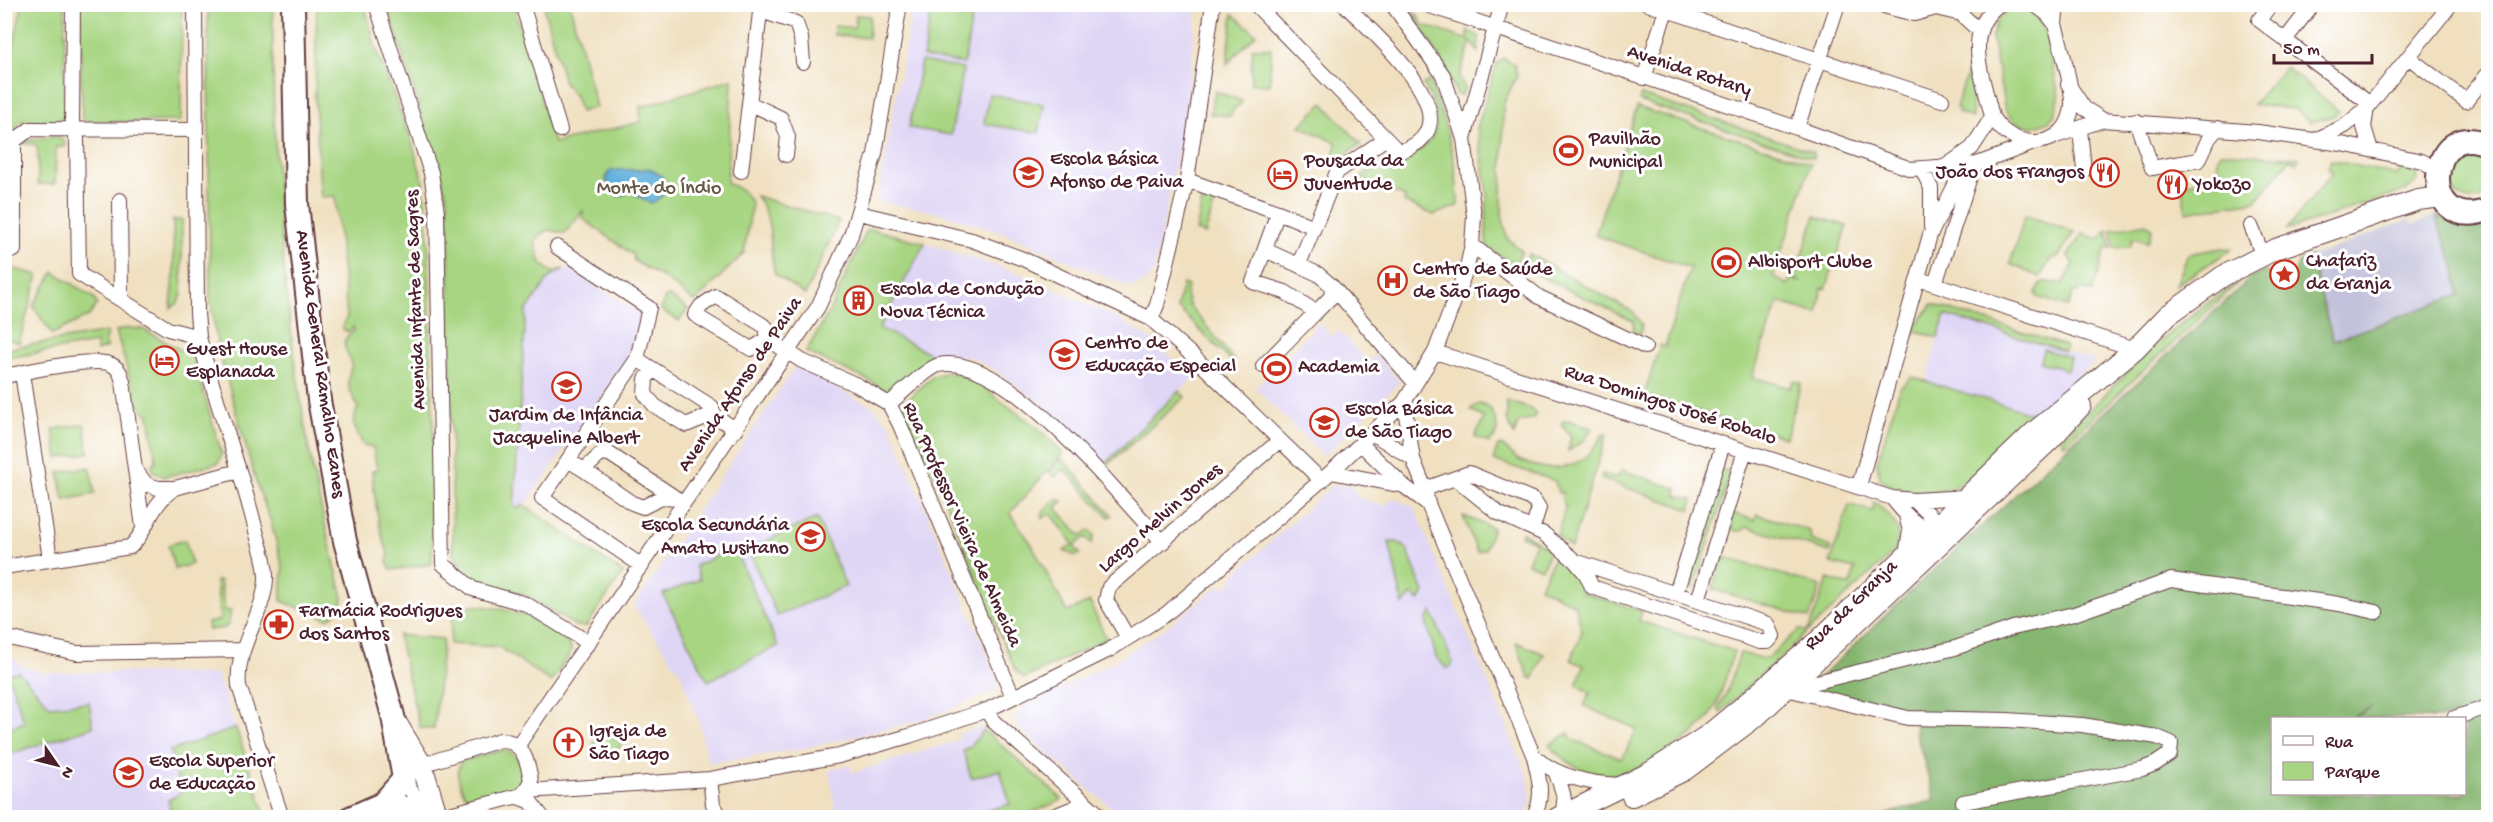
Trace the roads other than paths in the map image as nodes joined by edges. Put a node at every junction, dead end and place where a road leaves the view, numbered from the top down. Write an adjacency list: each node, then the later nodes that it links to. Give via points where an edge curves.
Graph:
1 (73, 4): 46 (street)
2 (195, 4): 47 (street)
3 (293, 4): 147 (main road, Avenida General Ramalho Eanes, via 297,204 319,400 347,550 393,716)
4 (376, 4): 137 (street, Avenida Infante de Sagres, via 431,172 437,212 441,540 445,567 474,589 526,604)
5 (522, 4): 48 (street)
6 (900, 4): 67 (street, Avenida Afonso de Paiva, via 875,154)
7 (1213, 4): 63 (street)
8 (1255, 4): 49 (street)
9 (1344, 4): 49 (street, via 1410,73 1427,99 1430,126 1420,141 1400,152)
10 (1392, 4): 50 (street, via 1443,75)
11 (1425, 4): 28 (street, Avenida Rotary)
12 (1502, 4): 28 (street)
13 (1648, 4): 23 (street)
14 (1838, 4): 32 (street)
15 (1876, 4): 24 (street, via 1914,14)
16 (1971, 4): 27 (street)
17 (2000, 4): 30 (street, via 1982,21)
18 (2034, 4): 26 (street)
19 (2057, 4): 26 (street)
20 (2271, 4): 29 (street, via 2259,20)
21 (2313, 4): 29 (street)
22 (2451, 4): 31 (street)
23 (1667, 7): 32 (street); 35 (street)
24 (1945, 7): 27 (street)
25 (761, 8): 33 (street, via 796,23); 38 (street)
26 (2055, 24): 36 (street)
27 (1974, 26): 30 (street)
28 (1494, 28): 35 (street, Avenida Rotary); 50 (street)
29 (2285, 40): 39 (street)
30 (1977, 41): 40 (street)
31 (2408, 57): 34 (street, via 2466,101); 39 (street)
32 (1820, 60): 37 (street); 43 (street)
33 (803, 62)
34 (2488, 74)
35 (1644, 78): 43 (street, Avenida Rotary)
36 (2068, 84): 41 (street, via 2084,108); 51 (street, via 2070,115)
37 (1942, 100)
38 (749, 103): 56 (street, via 781,118 788,137); 61 (street)
39 (2368, 106): 52 (street, via 2345,126); 55 (street, via 2364,127)
40 (1992, 117): 53 (street, via 2012,138); 58 (street, via 1972,148)
41 (2103, 120): 42 (street); 45 (street)
42 (2136, 121): 44 (street); 44 (street, via 2152,168 2199,160)
43 (1797, 128): 59 (street, Avenida Rotary, via 1911,169)
44 (2218, 128): 52 (street)
45 (2080, 129): 51 (street); 60 (street)
46 (72, 130): 47 (street); 73 (street, via 30,129 15,141); 80 (street, via 77,139 79,274)
47 (196, 130): 83 (street)
48 (560, 130)
49 (1385, 139): 69 (street, via 1337,172)
50 (1464, 139): 71 (street, via 1473,216)
51 (2049, 139): 53 (street)
52 (2316, 140): 55 (street)
53 (2034, 143): 57 (street)
54 (2488, 145): 62 (main road, via 2461,142)
55 (2371, 150): 62 (street)
56 (786, 155)
57 (1977, 164): 58 (street, Avenida Rotary); 70 (street, via 1954,185); 78 (street, via 1966,183)
58 (1941, 168): 59 (street, Avenida Rotary)
59 (1922, 169): 70 (street, via 1931,188)
60 (2084, 170)
61 (741, 171)
62 (2436, 173): 66 (main road, via 2458,211); 75 (main road, Rua da Granja, via 2418,200)
63 (1187, 180): 65 (street); 82 (street)
64 (120, 200): 80 (street)
65 (1278, 212): 69 (street); 74 (street)
66 (2486, 212)
67 (859, 213): 82 (street, via 972,240 1023,259); 87 (street, Avenida Afonso de Paiva, via 818,307)
68 (2250, 226): 75 (street)
69 (1314, 227): 76 (street)
70 (1930, 235): 77 (street)
71 (1472, 245): 85 (street, via 1539,297); 86 (street)
72 (557, 247): 89 (street, via 649,308)
73 (14, 250)
74 (1265, 250): 76 (street); 81 (street, via 1253,282 1285,292)
75 (2263, 256): 88 (main road, Rua da Granja, via 2223,276 2168,315)
76 (1299, 264): 79 (street)
77 (1919, 279): 78 (street); 112 (street)
78 (1935, 284): 88 (street)
79 (1332, 286): 81 (street, via 1331,297); 94 (street)
80 (121, 300): 83 (street, via 168,329)
81 (1316, 312): 90 (street)
82 (1150, 320): 100 (street, via 1193,356)
83 (199, 337): 108 (street)
84 (768, 339): 84 (street, Rua Professor Vieira de Almeida, via 766,327 716,296 695,315 751,349); 87 (street, Rua Professor Vieira de Almeida)
85 (1645, 347)
86 (1435, 352): 94 (street); 102 (street, Rua Domingos José Robalo)
87 (789, 353): 96 (street, Rua Professor Vieira de Almeida); 98 (street, Avenida Afonso de Paiva)
88 (2128, 354): 115 (main road, Rua da Granja, via 2034,432); 123 (main road, Rua da Granja, via 2050,440)
89 (637, 359): 91 (street); 105 (street)
90 (1263, 366)
91 (653, 369): 97 (street, via 712,407); 97 (street, via 646,379 645,394 655,406 686,425)
92 (22, 373): 93 (street); 107 (street, via 97,362 114,366 123,382); 127 (street)
93 (4, 376)
94 (1415, 383): 95 (street)
95 (1404, 402): 99 (street); 104 (street)
96 (889, 404): 125 (street, via 937,365 976,369 1067,436); 140 (street, Rua Professor Vieira de Almeida)
97 (713, 414): 98 (street)
98 (736, 430): 117 (street, Avenida Afonso de Paiva)
99 (1372, 433): 101 (street); 104 (street)
100 (1279, 441): 109 (street); 125 (street, Largo Melvin Jones)
101 (1361, 444): 109 (street); 111 (street)
102 (1723, 444): 103 (street, Rua Domingos José Robalo); 132 (street)
103 (1745, 451): 112 (street, Rua Domingos José Robalo); 133 (street)
104 (1413, 459): 114 (street)
105 (568, 460): 106 (street); 129 (street, via 542,498)
106 (584, 470): 117 (street, via 643,507 663,497); 117 (street, via 601,454 608,453)
107 (136, 471): 113 (street, via 146,484); 121 (street)
108 (239, 471): 113 (street); 138 (street, via 266,582)
109 (1327, 476): 111 (street); 136 (street, via 1198,589)
110 (1456, 479): 114 (street); 122 (street, via 1498,513); 122 (street, via 1469,473 1534,500 1539,508)
111 (1404, 486): 119 (street)
112 (1859, 486): 116 (street, Rua Domingos José Robalo)
113 (175, 488): 121 (street, via 157,505)
114 (1425, 489): 119 (street)
115 (1967, 497): 118 (street, Rua Domingos José Robalo); 124 (main road, Rua da Granja)
116 (1892, 498): 118 (street, Rua Domingos José Robalo); 120 (street)
117 (679, 500): 129 (street, Avenida Afonso de Paiva)
118 (1914, 500): 124 (street, via 1931,516)
119 (1428, 504): 145 (street)
120 (1906, 515): 124 (street, via 1922,527); 126 (street, via 1910,531)
121 (143, 527): 127 (street, via 130,547)
122 (1533, 527): 128 (street)
123 (1958, 527): 124 (street); 131 (main road, Rua da Granja)
124 (1933, 529): 126 (main road, Rua da Granja); 131 (street, via 1930,544 1903,571)
125 (1163, 542): 136 (street, Largo Melvin Jones, via 1109,587 1106,600)
126 (1906, 554): 149 (main road, Rua da Granja, via 1821,638 1742,707 1678,755)
127 (50, 560): 130 (street)
128 (1575, 561): 132 (street); 133 (street, via 1592,587 1601,591 1760,642 1768,642 1773,636 1767,624)
129 (642, 566): 137 (street, Avenida Afonso de Paiva)
130 (4, 567)
131 (1901, 582): 139 (main road, Rua da Granja)
132 (1676, 593): 133 (street)
133 (1698, 600)
134 (2376, 612): 139 (street, via 2171,580 2074,614 2013,628 1955,648)
135 (4, 637): 138 (street, via 77,653)
136 (1128, 638): 140 (street, via 1080,666)
137 (589, 643): 144 (street, Avenida Afonso de Paiva)
138 (242, 650): 157 (street, via 239,686)
139 (1786, 689): 152 (street, via 1908,718 2082,725 2170,743 2170,754 2142,769); 165 (main road, Rua da Granja, via 1723,744 1685,770)
140 (1013, 697): 142 (street)
141 (2488, 707): 143 (street)
142 (987, 710): 148 (street, via 839,756); 153 (street, via 993,721)
143 (2457, 717)
144 (518, 745): 147 (street, via 510,741 487,743); 150 (street, via 531,781)
145 (1534, 757): 146 (street); 151 (street)
146 (1555, 771): 149 (street, via 1589,782); 156 (street, via 1564,796)
147 (413, 772): 154 (main road); 155 (main road)
148 (710, 779): 150 (street); 161 (street, via 713,804)
149 (1625, 785): 156 (main road, Rua da Granja)
150 (522, 794): 155 (street); 160 (street)
151 (1540, 796): 156 (street); 164 (street)
152 (1963, 802)
153 (1086, 803): 162 (street); 163 (street)
154 (381, 804): 158 (main road); 159 (main road, via 404,806)
155 (443, 817)
156 (1561, 817)
157 (282, 818)
158 (350, 818)
159 (419, 818)
160 (543, 818)
161 (720, 818)
162 (1049, 818)
163 (1103, 818)
164 (1533, 818)
165 (1586, 818)

